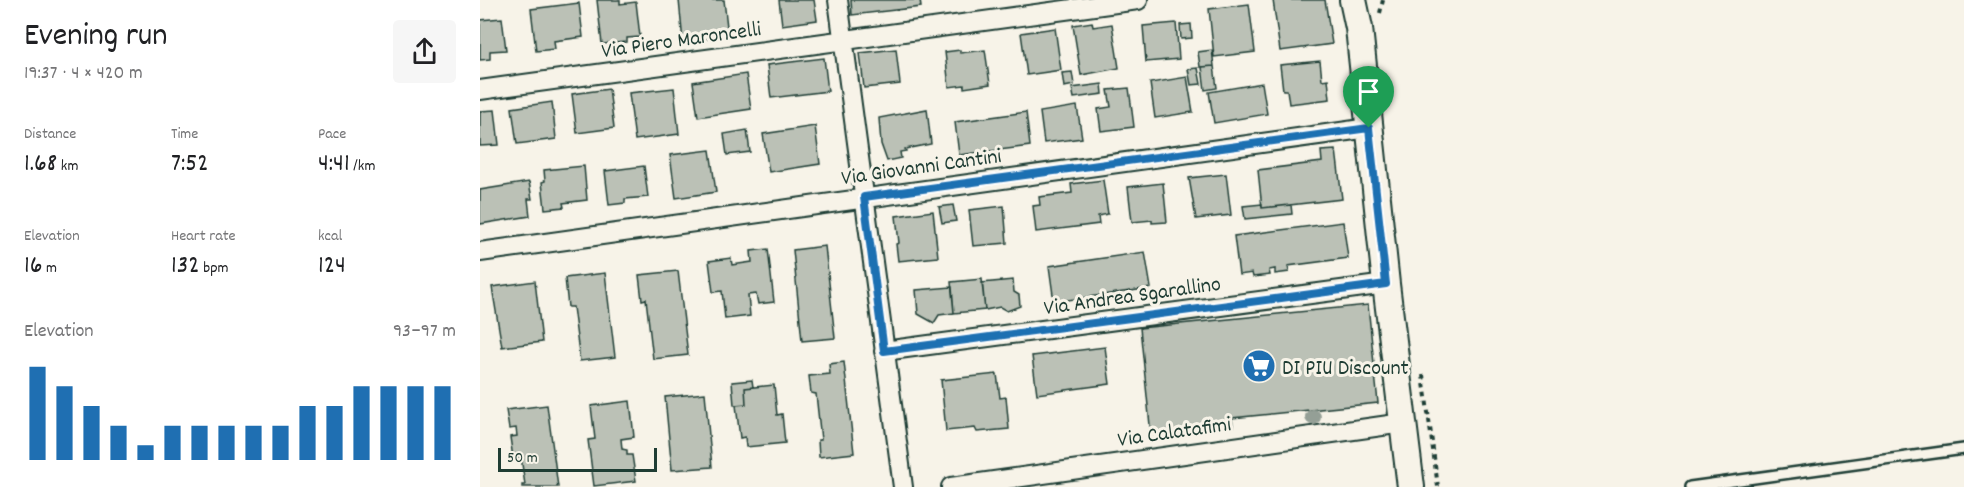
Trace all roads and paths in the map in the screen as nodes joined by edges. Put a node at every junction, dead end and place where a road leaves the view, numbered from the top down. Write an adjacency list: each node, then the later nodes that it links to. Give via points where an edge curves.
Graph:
1 (838, 0): 6 (street)
2 (1138, 0): 6 (street, Via Piero Maroncelli)
3 (1353, 0): 5 (street)
4 (1364, 0): 5 (street)
5 (1359, 28): 8 (street)
6 (844, 40): 7 (street, Via Piero Maroncelli); 9 (street)
7 (480, 90)
8 (1369, 128): 9 (street, Via Giovanni Cantini); 11 (street)
9 (864, 197): 10 (street, Via Giovanni Cantini); 12 (street)
10 (480, 252)
11 (1386, 284): 12 (street, Via Andrea Sgarallino); 13 (street)
12 (884, 351): 15 (street)
13 (1403, 423): 16 (street, Via Calatafimi); 17 (street)
14 (1964, 449): 18 (lane)
15 (903, 487)
16 (951, 487)
17 (1411, 487)
18 (1690, 487)

